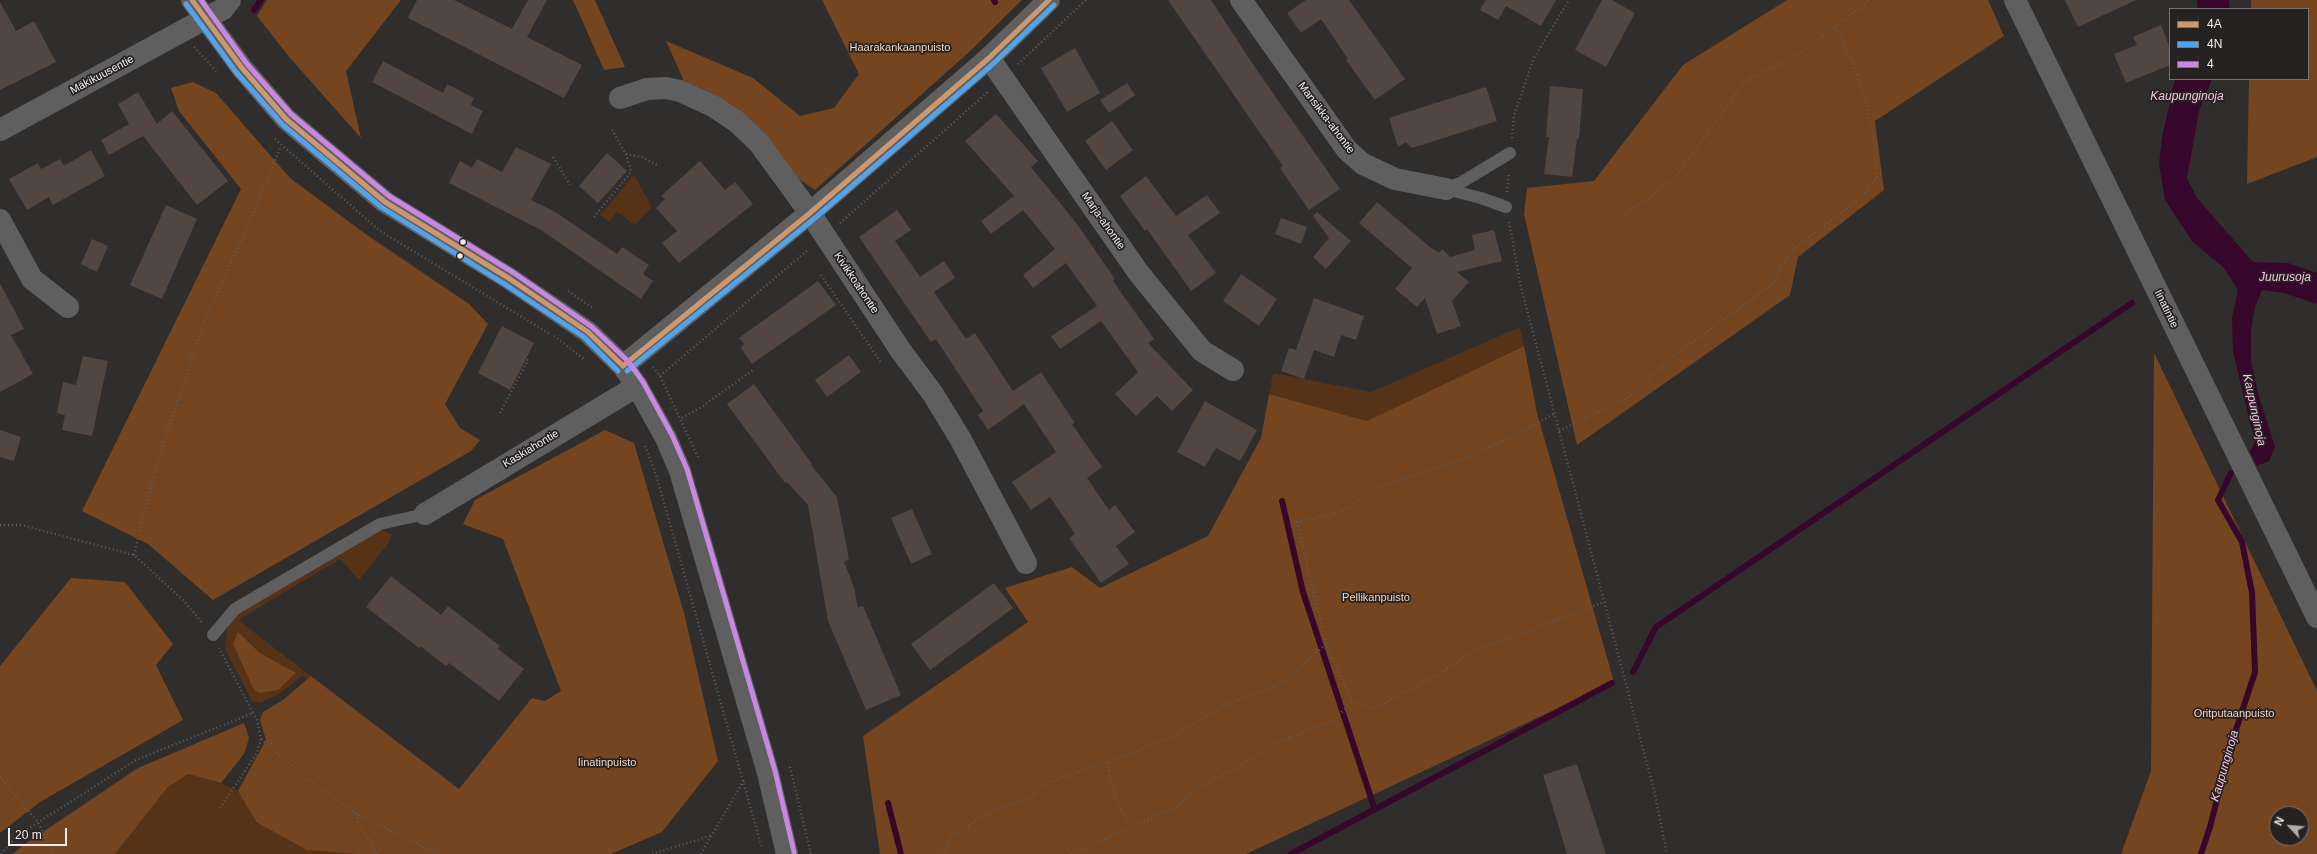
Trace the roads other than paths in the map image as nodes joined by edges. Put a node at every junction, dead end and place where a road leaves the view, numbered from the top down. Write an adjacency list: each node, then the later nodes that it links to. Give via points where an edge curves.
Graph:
1 (192, 0): 6 (street)
2 (230, 0): 6 (street, Mäkikuusentie, via 223,9)
3 (1049, 0): 7 (street)
4 (1241, 0): 11 (street, Mansikka-ahontie, via 1347,150 1363,164 1395,179)
5 (2015, 0): 21 (street, Iinatintie)
6 (204, 20): 9 (street, Mäkikuusentie); 16 (street, via 286,119 385,202 510,279 588,332)
7 (989, 58): 13 (street); 17 (street, Marja-ahontie, via 1138,272 1202,351)
8 (620, 98): 13 (street, Kivikkoahontie, via 647,89 666,88 680,91 713,106 737,122 759,143)
9 (0, 130)
10 (1510, 153): 11 (lane)
11 (1446, 189): 12 (lane)
12 (1506, 207)
13 (810, 213): 16 (street); 20 (street, Kivikkoahontie, via 957,433)
14 (0, 220): 15 (street, via 32,279)
15 (68, 307)
16 (623, 366): 18 (street)
17 (1233, 370)
18 (637, 386): 19 (street, Kaskiahontie); 23 (street, via 666,438 680,470 768,773)
19 (425, 514): 22 (lane, via 380,524 235,609)
20 (1026, 563)
21 (2317, 618)
22 (213, 635)
23 (787, 854)

